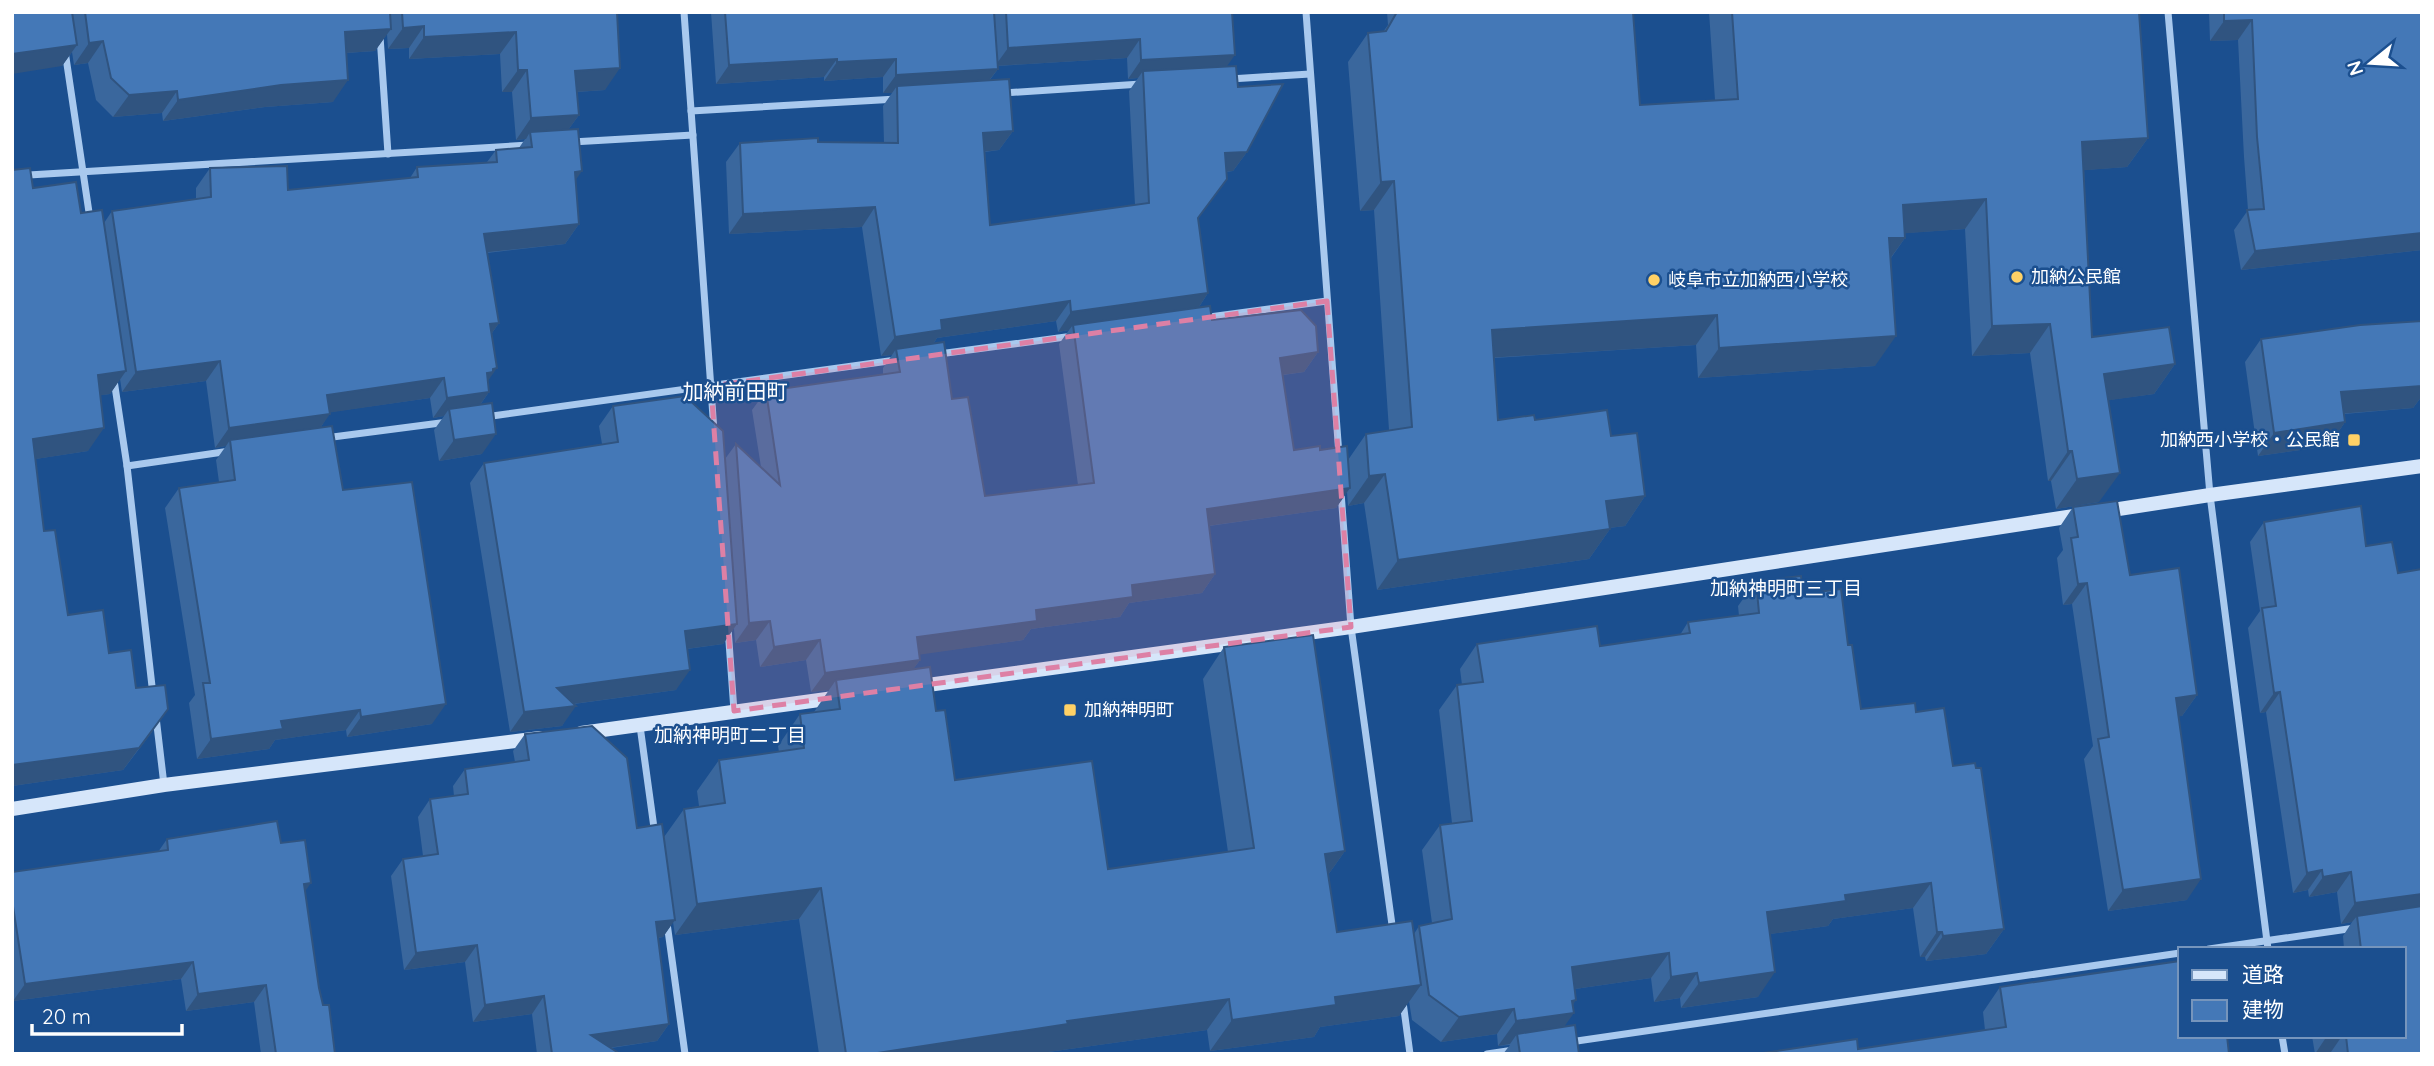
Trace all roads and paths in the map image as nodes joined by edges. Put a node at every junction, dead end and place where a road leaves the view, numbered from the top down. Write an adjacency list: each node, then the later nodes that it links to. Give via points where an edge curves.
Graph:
1 (684, 12): 11 (street)
2 (1306, 12): 6 (street)
3 (2168, 12): 35 (street)
4 (380, 25): 15 (street)
5 (64, 39): 16 (street)
6 (1310, 74): 7 (street); 19 (street)
7 (1227, 79)
8 (1144, 84): 9 (street)
9 (991, 93)
10 (909, 98): 11 (street)
11 (691, 111): 12 (street)
12 (694, 135): 13 (street); 25 (street)
13 (569, 143)
14 (541, 144): 15 (street)
15 (388, 154): 16 (street)
16 (83, 172): 17 (street); 18 (street)
17 (12, 176)
18 (91, 225)
19 (1327, 301): 20 (street); 31 (street)
20 (1190, 320)
21 (1081, 335): 22 (street)
22 (930, 356)
23 (903, 359): 25 (street)
24 (113, 372): 32 (street)
25 (711, 386): 26 (street); 29 (street)
26 (480, 417)
27 (453, 421): 28 (street)
28 (317, 440)
29 (715, 440)
30 (235, 451): 32 (street)
31 (1339, 464)
32 (127, 466): 42 (street)
33 (2422, 466): 35 (street)
34 (1340, 478): 37 (street)
35 (2210, 495): 37 (street); 48 (street)
36 (727, 616): 40 (street)
37 (1351, 627): 38 (street); 47 (street)
38 (899, 689)
39 (858, 694): 40 (street)
40 (734, 711): 41 (street)
41 (640, 726): 42 (street); 44 (street)
42 (164, 785): 43 (street)
43 (12, 809)
44 (657, 849)
45 (666, 917): 54 (street)
46 (2370, 926): 48 (street)
47 (1395, 944)
48 (2267, 944): 49 (street)
49 (2232, 947)
50 (2178, 953): 52 (street)
51 (1402, 999): 55 (street)
52 (1555, 1044)
53 (1527, 1048): 56 (street)
54 (685, 1054)
55 (1410, 1054)
56 (1487, 1054)

